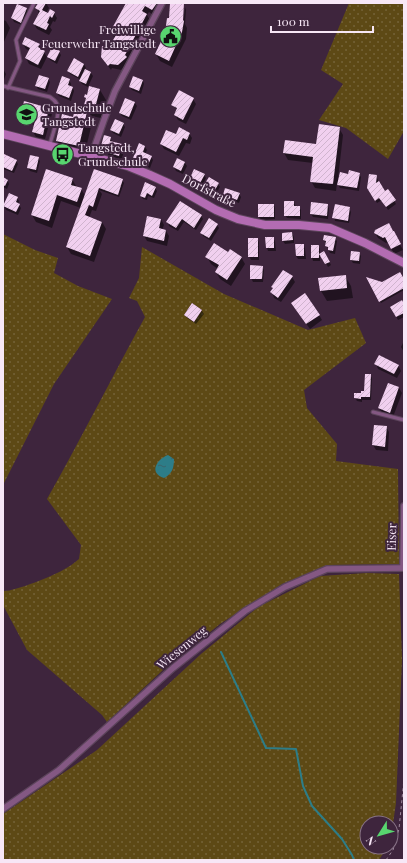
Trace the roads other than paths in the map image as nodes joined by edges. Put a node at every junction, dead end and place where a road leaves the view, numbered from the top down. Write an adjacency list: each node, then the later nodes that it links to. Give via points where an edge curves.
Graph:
1 (34, 3): 4 (lane, via 16,40 20,61)
2 (162, 3): 7 (street, via 115,91)
3 (3, 86): 4 (lane)
4 (8, 88): 6 (lane, via 50,97 55,101 59,112)
5 (3, 134): 6 (main road, Dorfstraße)
6 (50, 146): 7 (main road, Dorfstraße)
7 (91, 157): 8 (main road, Dorfstraße, via 128,166 150,175 238,219 265,225 330,228)
8 (404, 263)
9 (373, 412): 10 (lane)
10 (404, 420)
11 (404, 506): 12 (street, Eiser)
12 (403, 568): 13 (street, Wiesenweg, via 327,568 278,591 245,612 173,668 59,770)
13 (3, 810)

